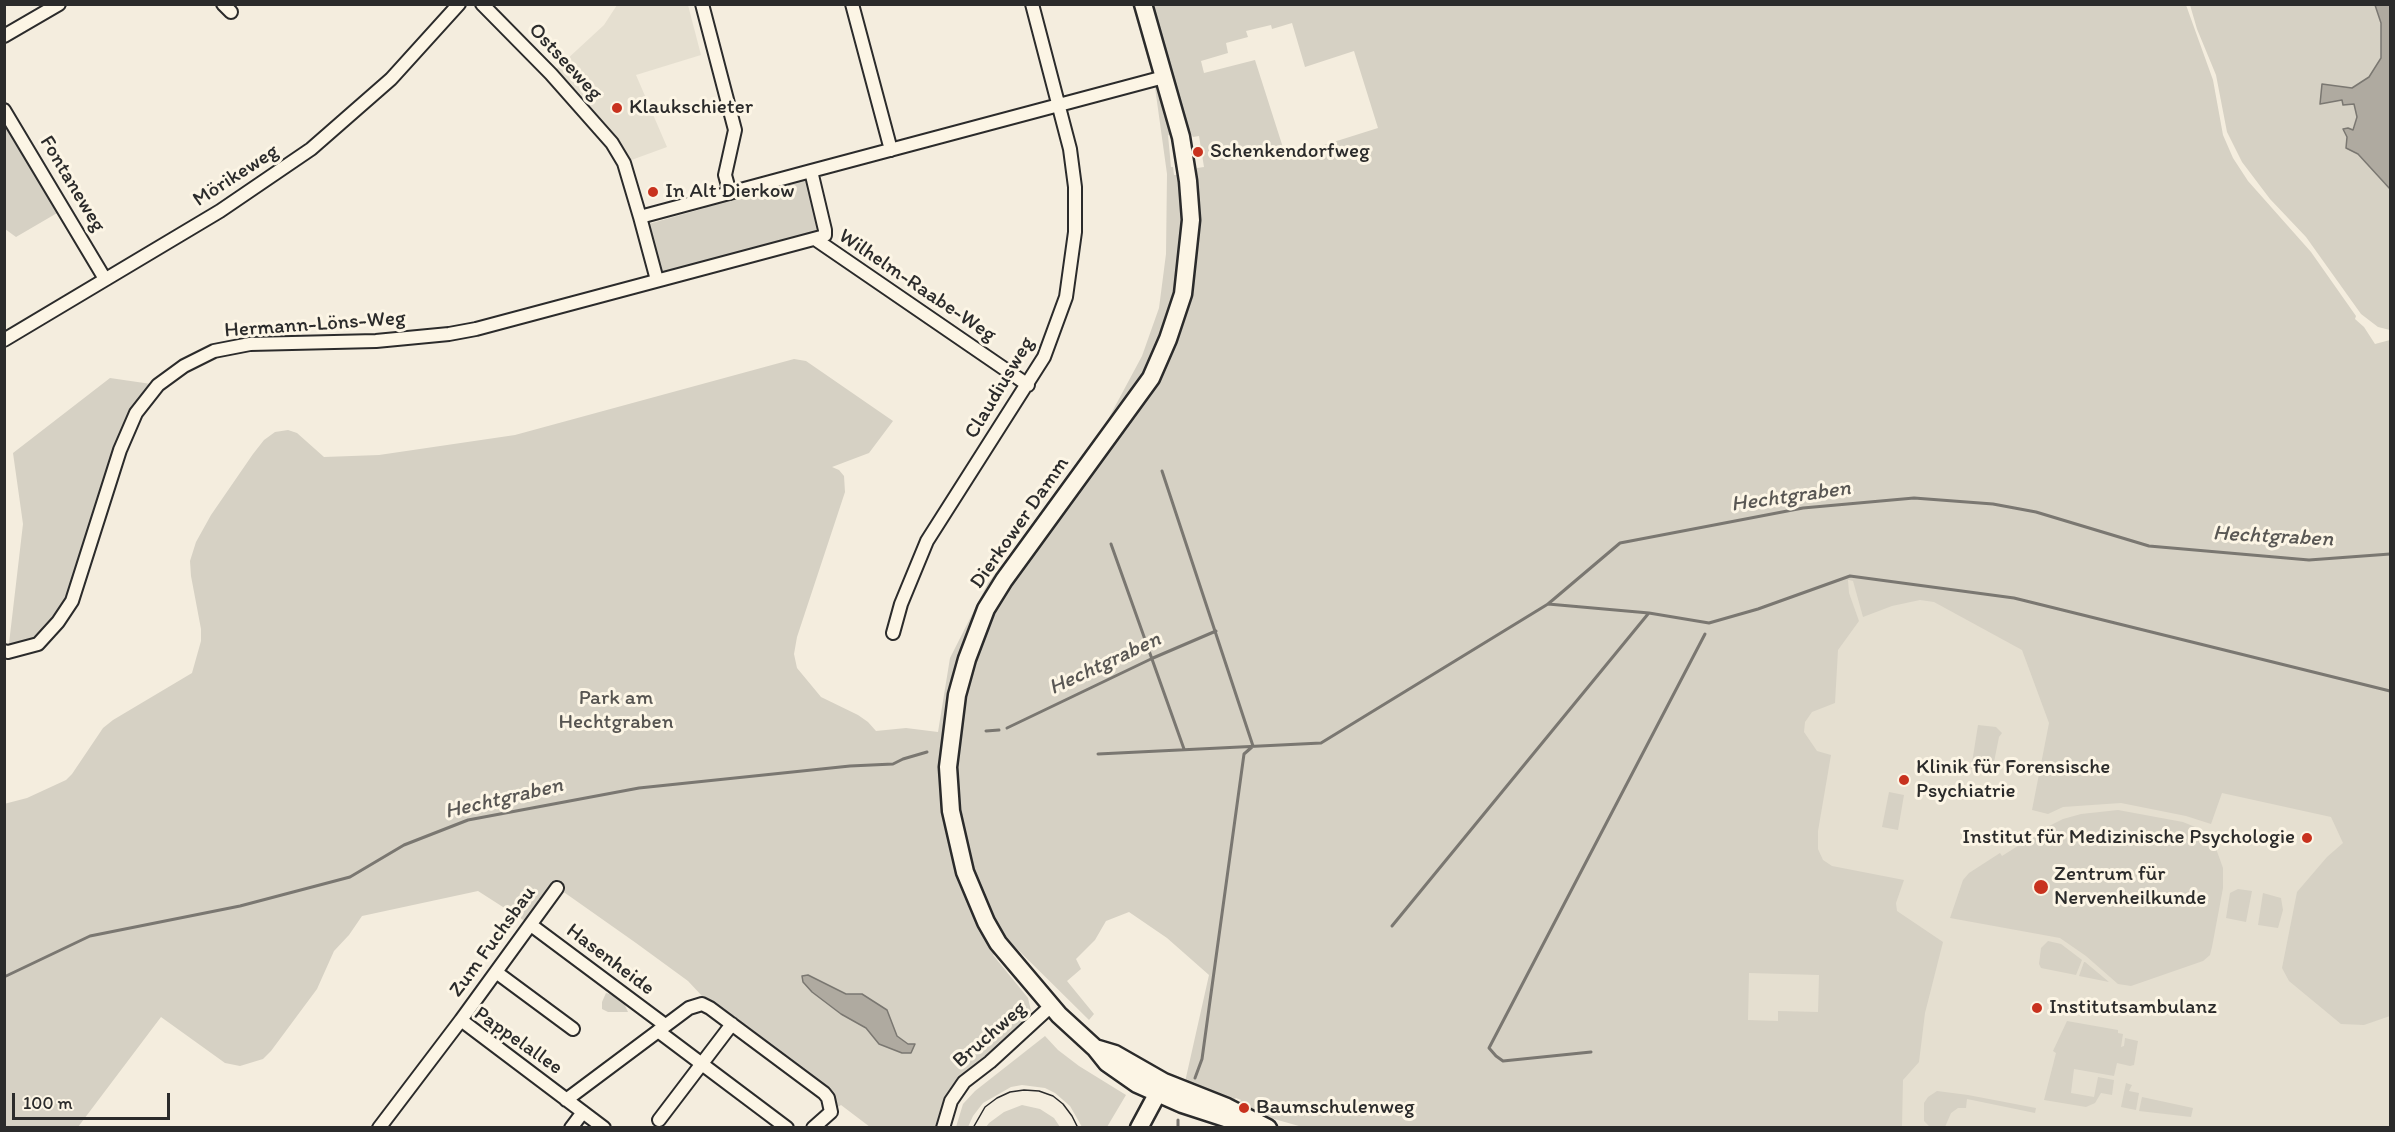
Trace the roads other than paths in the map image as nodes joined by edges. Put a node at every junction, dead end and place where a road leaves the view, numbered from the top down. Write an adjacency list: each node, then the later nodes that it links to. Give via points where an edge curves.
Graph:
1 (59, 4): 8 (street)
2 (459, 4): 17 (street, Mörikeweg, via 391,79 311,149 220,211)
3 (482, 4): 15 (street, Ostseeweg, via 612,143 624,163)
4 (702, 4): 14 (street, via 735,130 725,175)
5 (852, 4): 12 (street)
6 (1032, 4): 10 (street, Claudiusweg)
7 (1143, 4): 9 (street, Dierkower Damm)
8 (4, 36)
9 (1164, 77): 10 (street); 26 (street, Dierkower Damm, via 1181,137 1191,220 1187,268 1174,322 1151,378 987,609 967,659 953,720 948,767 951,811 965,872 998,943)
10 (1059, 104): 12 (street); 20 (street, Claudiusweg, via 1074,178 1075,232 1066,297 1044,357)
11 (4, 110): 17 (street, Fontaneweg)
12 (891, 150): 13 (street)
13 (811, 171): 14 (street); 16 (street, via 825,230 825,235)
14 (730, 193): 15 (street)
15 (640, 217): 18 (street, Ostseeweg)
16 (815, 239): 18 (street, Hermann-Löns-Weg); 20 (street, Wilhelm-Raabe-Weg)
17 (105, 279): 19 (street, Mörikeweg)
18 (657, 280): 22 (street, Hermann-Löns-Weg, via 448,334 250,344 214,351 184,366 159,385 136,413 120,450 72,601 38,644)
19 (4, 340)
20 (1028, 385): 21 (street, Claudiusweg, via 927,541)
21 (893, 633)
22 (4, 651)
23 (557, 888): 24 (street, Zum Fuchsbau)
24 (531, 925): 25 (street, Zum Fuchsbau); 29 (street, Hasenheide)
25 (496, 972): 27 (street, Zum Fuchsbau); 30 (street)
26 (1051, 1006): 32 (street, Dierkower Damm, via 1095,1048 1115,1054); 41 (street, Bruchweg, via 964,1082 951,1101)
27 (461, 1020): 33 (street, Pappelallee); 36 (street, Pappelallee)
28 (732, 1024): 29 (street, via 711,1008 695,1004); 31 (street); 40 (street, via 828,1098 831,1112)
29 (662, 1028): 31 (street, Hasenheide); 33 (street)
30 (573, 1029)
31 (702, 1064): 35 (street); 39 (street, Hasenheide)
32 (1160, 1088): 42 (street); 43 (street); 44 (street, via 1227,1107)
33 (566, 1100): 34 (street, Pappelallee)
34 (583, 1112): 37 (street); 38 (street, Pappelallee)
35 (659, 1120)
36 (379, 1128)
37 (571, 1128)
38 (604, 1128)
39 (787, 1128)
40 (813, 1128)
41 (943, 1128)
42 (1139, 1128)
43 (1256, 1128)
44 (1268, 1128)

